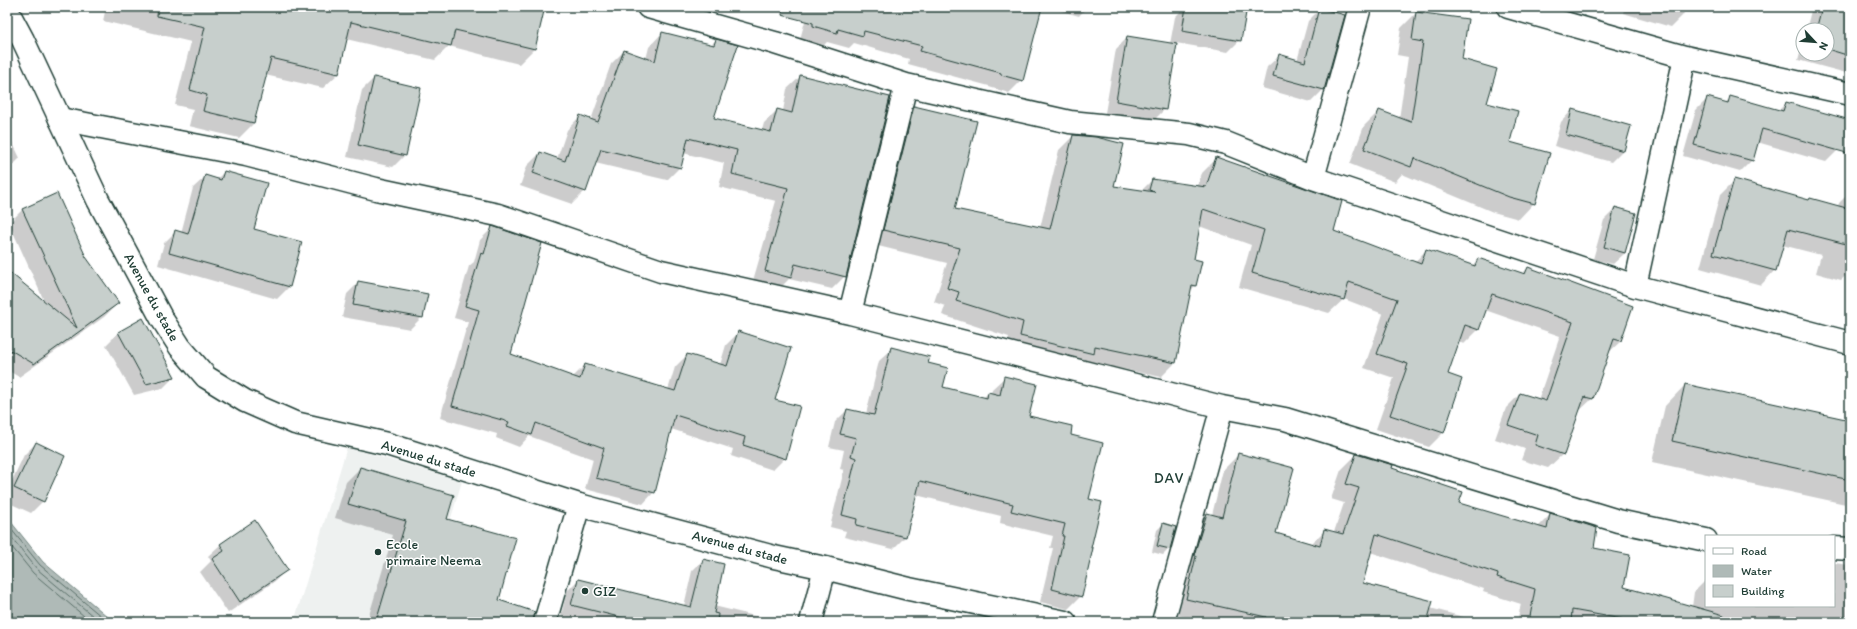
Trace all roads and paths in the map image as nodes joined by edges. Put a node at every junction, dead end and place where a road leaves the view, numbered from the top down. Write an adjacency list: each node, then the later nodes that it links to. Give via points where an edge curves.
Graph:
1 (648, 7): 6 (street, via 775,43)
2 (1360, 7): 9 (street)
3 (1508, 7): 5 (street)
4 (7, 10): 8 (street, Avenue du stade)
5 (1685, 57): 7 (street); 10 (street)
6 (906, 85): 9 (street, via 1070,122 1189,134 1226,144); 11 (street)
7 (1850, 94)
8 (60, 119): 11 (street, via 246,155 376,189 498,215 661,271); 14 (street, Avenue du stade, via 98,200 162,319 180,347 206,377 245,401 296,423 387,444)
9 (1313, 178): 10 (street)
10 (1635, 286): 12 (street)
11 (850, 313): 13 (street)
12 (1850, 343)
13 (1222, 407): 15 (street, via 1285,419 1618,520); 22 (street)
14 (579, 505): 18 (street, Avenue du stade); 20 (street)
15 (1705, 540)
16 (1835, 548): 17 (street)
17 (1850, 549)
18 (825, 568): 19 (street, Avenue du stade, via 909,590); 21 (street)
19 (1057, 621)
20 (545, 622)
21 (811, 622)
22 (1162, 622)

